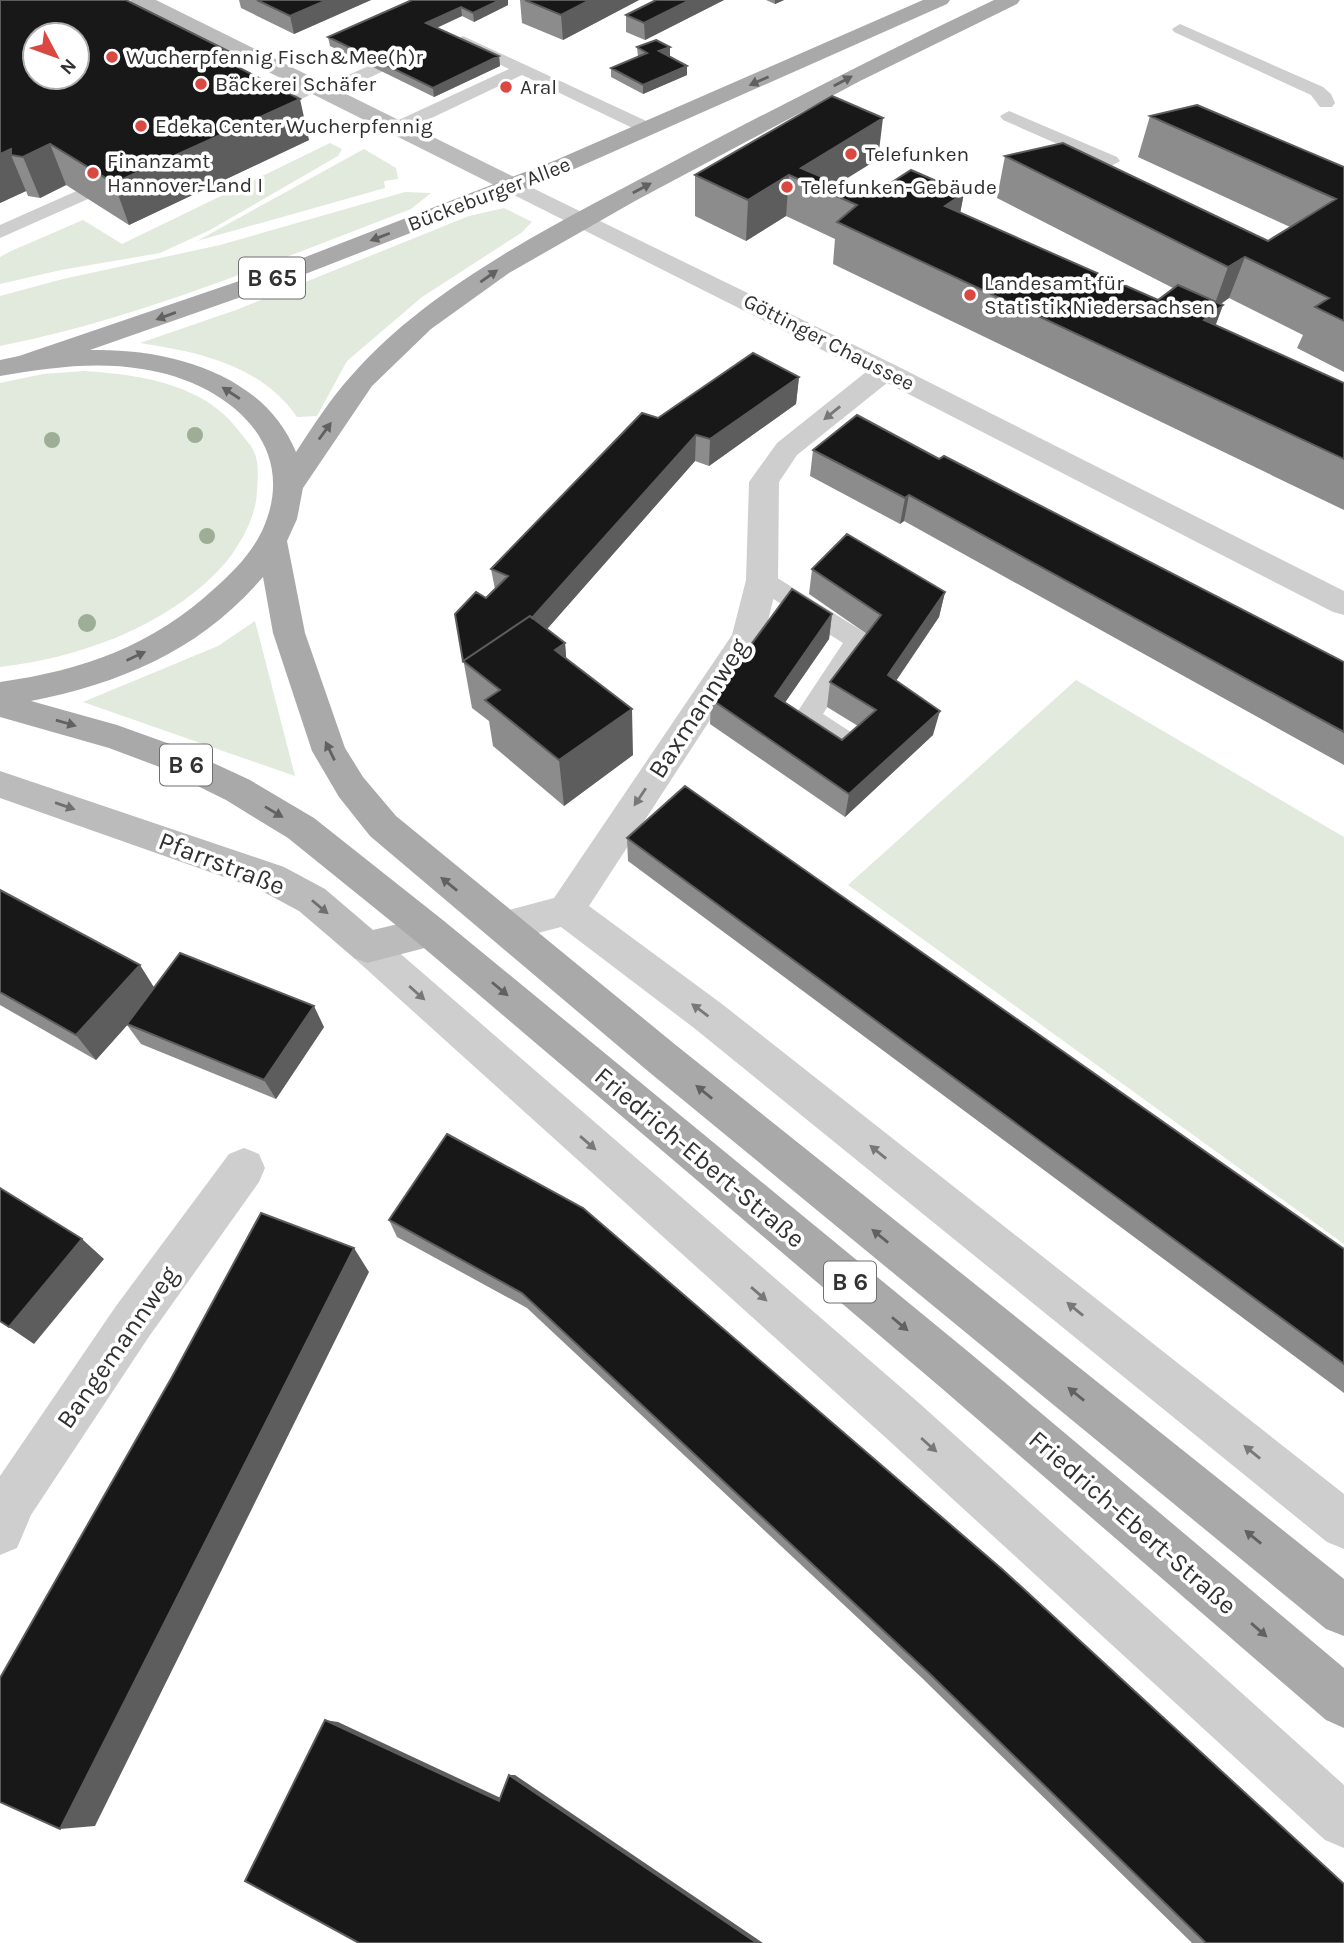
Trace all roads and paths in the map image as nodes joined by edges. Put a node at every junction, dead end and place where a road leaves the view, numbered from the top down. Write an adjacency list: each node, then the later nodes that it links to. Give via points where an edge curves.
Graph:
1 (140, 0): 8 (street, Göttinger Chaussee)
2 (940, 0): 13 (main road, Bückeburger Allee / B 65, one-way to 13)
3 (1010, 0): 17 (main road, one-way to 3, via 852,76)
4 (1181, 29): 9 (lane, via 1317,91)
5 (449, 35): 7 (lane)
6 (425, 45): 8 (lane)
7 (522, 69): 12 (lane); 13 (lane)
8 (317, 90): 10 (street); 12 (street, Göttinger Chaussee)
9 (1326, 103)
10 (256, 112)
11 (1009, 116): 14 (lane)
12 (396, 128): 15 (street, Göttinger Chaussee)
13 (649, 129): 15 (main road, Bückeburger Allee / B 65)
14 (1111, 161)
15 (512, 186): 17 (street, Göttinger Chaussee); 19 (main road, Bückeburger Allee / B 65, one-way to 19, via 286,273)
16 (81, 195): 18 (lane)
17 (582, 221): 21 (street, Göttinger Chaussee); 22 (main road, one-way to 17, via 362,380 422,323 500,268)
18 (0, 232)
19 (29, 362): 20 (main road); 22 (main road, one-way to 19, via 285,458 273,432 253,408 227,389 185,371 116,358)
20 (0, 368)
21 (886, 370): 24 (street, Baxmannweg, one-way to 24, via 787,449 764,482); 25 (street, Göttinger Chaussee)
22 (288, 488): 23 (main road)
23 (272, 542): 26 (main road, one-way to 23, via 79,678 178,635 250,575); 31 (main road, Friedrich-Ebert-Straße / B 6, one-way to 23, via 383,826 329,751 289,633)
24 (762, 580): 28 (lane, via 858,640 807,716); 30 (street, Baxmannweg, one-way to 30, via 748,637)
25 (1344, 604)
26 (0, 694)
27 (0, 705): 32 (main road, Friedrich-Ebert-Straße / B 6, one-way to 32, via 117,738 238,790 301,828)
28 (848, 743)
29 (0, 784): 33 (street, Pfarrstraße, one-way to 33, via 271,878 312,900)
30 (566, 910): 31 (street); 35 (street, one-way to 30, via 708,1016)
31 (503, 926): 37 (main road, Friedrich-Ebert-Straße / B 6, one-way to 31)
32 (432, 932): 33 (street); 38 (main road, Friedrich-Ebert-Straße / B 6, one-way to 38)
33 (367, 947): 39 (street, one-way to 39, via 902,1420)
34 (244, 1168): 36 (street, Bangemannweg, via 117,1344 14,1498)
35 (1344, 1525)
36 (0, 1531)
37 (1344, 1611)
38 (1344, 1702)
39 (1344, 1821)

